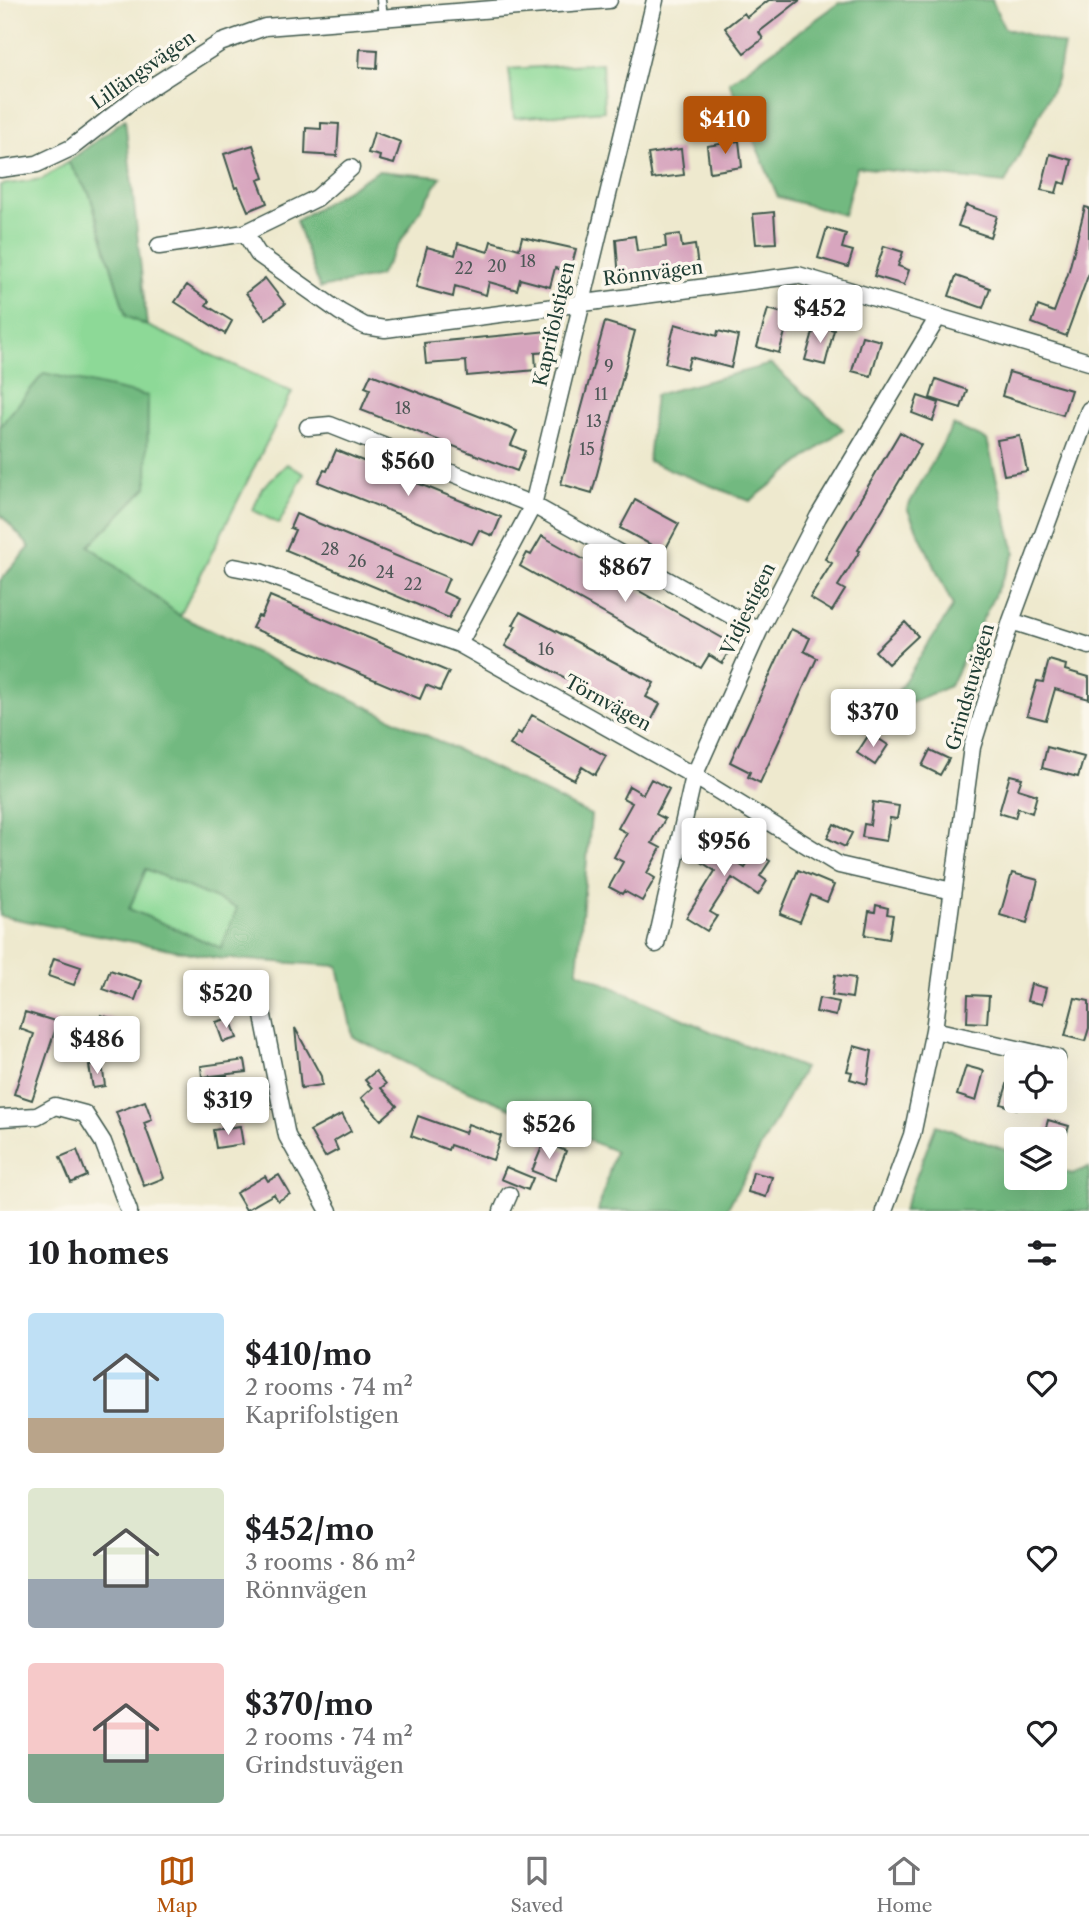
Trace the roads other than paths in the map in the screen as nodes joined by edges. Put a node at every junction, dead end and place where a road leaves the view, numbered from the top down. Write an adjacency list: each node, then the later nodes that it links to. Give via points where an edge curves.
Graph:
1 (381, 0): 4 (lane)
2 (609, 0): 4 (street, Lillängsvägen)
3 (655, 0): 9 (street, Kaprifolstigen)
4 (383, 17): 6 (street, Lillängsvägen, via 265,27 220,43 139,95 71,148 37,164)
5 (351, 168): 7 (street, via 317,198)
6 (0, 169)
7 (245, 233): 8 (street); 9 (street, Rönnvägen, via 258,254 365,326 384,329)
8 (159, 246)
9 (580, 303): 10 (street, Rönnvägen, via 799,275); 14 (street, Kaprifolstigen)
10 (937, 317): 11 (street, Rönnvägen); 17 (street, Vidjestigen, via 818,517)
11 (1089, 362)
12 (1089, 412): 16 (street, Grindstuvägen)
13 (308, 427): 14 (street, via 330,425)
14 (533, 505): 17 (street); 18 (street, Kaprifolstigen)
15 (234, 567): 18 (street, Törnvägen, via 260,572)
16 (1011, 621): 19 (street); 21 (street, Grindstuvägen, via 972,747)
17 (759, 631): 20 (street, Vidjestigen)
18 (459, 644): 20 (street, Törnvägen)
19 (1089, 646)
20 (694, 776): 21 (street, Törnvägen, via 839,864); 22 (street, Vidjestigen)
21 (952, 891): 24 (street, Grindstuvägen)
22 (656, 944)
23 (263, 1016): 29 (street, via 287,1136)
24 (934, 1030): 25 (street); 31 (street, Grindstuvägen, via 912,1135)
25 (1022, 1050)
26 (0, 1118): 28 (street, via 37,1116 55,1106 85,1114 103,1142)
27 (509, 1195): 30 (street)
28 (129, 1211)
29 (329, 1211)
30 (502, 1211)
31 (884, 1211)

